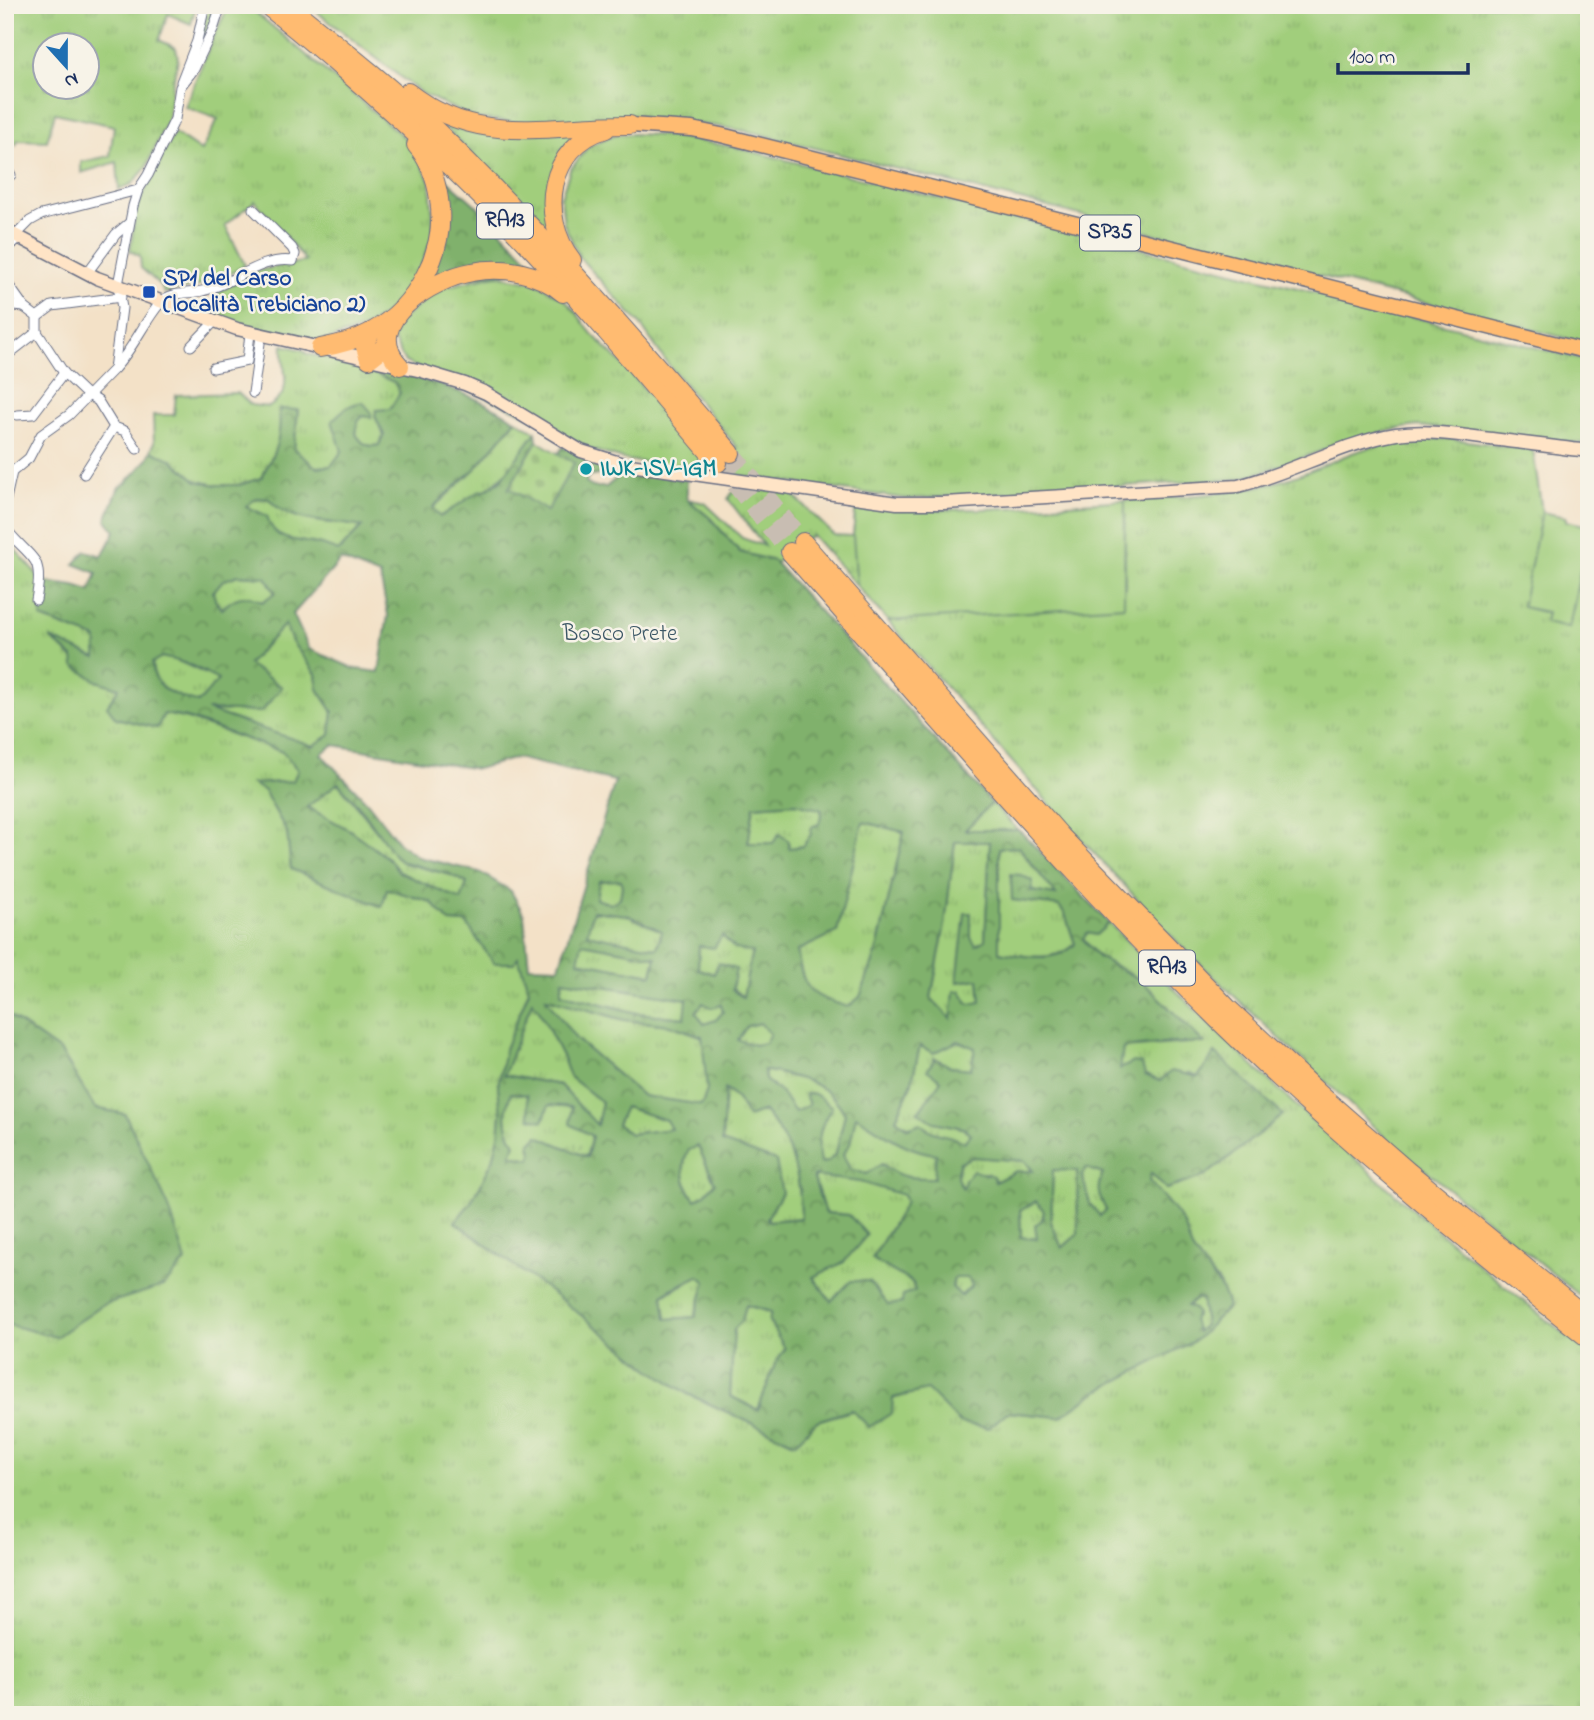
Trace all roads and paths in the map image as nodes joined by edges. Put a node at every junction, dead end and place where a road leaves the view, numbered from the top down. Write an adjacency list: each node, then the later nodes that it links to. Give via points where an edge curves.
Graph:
1 (205, 5): 6 (street)
2 (260, 5): 19 (highway, via 379,107 429,163 440,206 439,239 420,284)
3 (266, 5): 35 (highway, RA13, via 447,164)
4 (291, 5): 7 (highway, via 427,106 467,123 510,131); 35 (highway, RA13, via 436,131 513,208)
5 (221, 6): 6 (street, via 194,69)
6 (180, 87): 8 (street, via 175,119)
7 (630, 125): 28 (main road, SP35, via 721,135); 35 (highway, via 590,135 568,154 555,181 552,211 570,257 629,325)
8 (138, 190): 10 (street); 11 (street, via 41,215)
9 (253, 209): 16 (street, via 292,248 293,261 259,267 217,287)
10 (128, 224): 13 (street); 15 (street)
11 (14, 234): 12 (street); 13 (main road)
12 (5, 249)
13 (87, 273): 15 (main road)
14 (5, 280): 18 (street)
15 (120, 291): 16 (main road); 20 (street, via 52,306); 33 (street)
16 (162, 301): 21 (main road); 33 (street)
17 (5, 305): 18 (street)
18 (24, 307): 20 (street)
19 (402, 308): 23 (highway); 25 (highway); 35 (highway, via 439,283 471,272 530,275 561,291 611,347)
20 (37, 317): 22 (street)
21 (215, 321): 24 (main road); 26 (street)
22 (37, 332): 29 (street); 34 (street)
23 (371, 332): 27 (highway); 30 (highway, via 365,344)
24 (255, 334): 27 (main road); 32 (street, via 247,362); 36 (street)
25 (387, 341): 30 (highway); 31 (highway)
26 (191, 346)
27 (320, 348): 30 (main road)
28 (1589, 352)
29 (5, 357)
30 (369, 359): 31 (main road)
31 (400, 366): 41 (main road, via 475,388 598,457 897,503 1238,486 1397,434 1460,435)
32 (213, 368)
33 (114, 369): 37 (street)
34 (64, 373): 37 (street); 38 (street, via 33,414)
35 (654, 375): 42 (highway, RA13)
36 (253, 393)
37 (90, 396): 39 (street); 43 (street, via 45,431 29,458)
38 (17, 415)
39 (114, 427): 40 (street, via 125,431); 44 (street)
40 (137, 449)
41 (1589, 451)
42 (724, 458)
43 (9, 470): 45 (street)
44 (84, 474)
45 (5, 503)
46 (5, 527): 47 (street, via 36,561)
47 (36, 600)
48 (1589, 1319): 49 (highway, RA13, via 1409,1172 1227,1007 1062,837 797,547 1052,849 1217,1019 1397,1183)
49 (1589, 1339)

